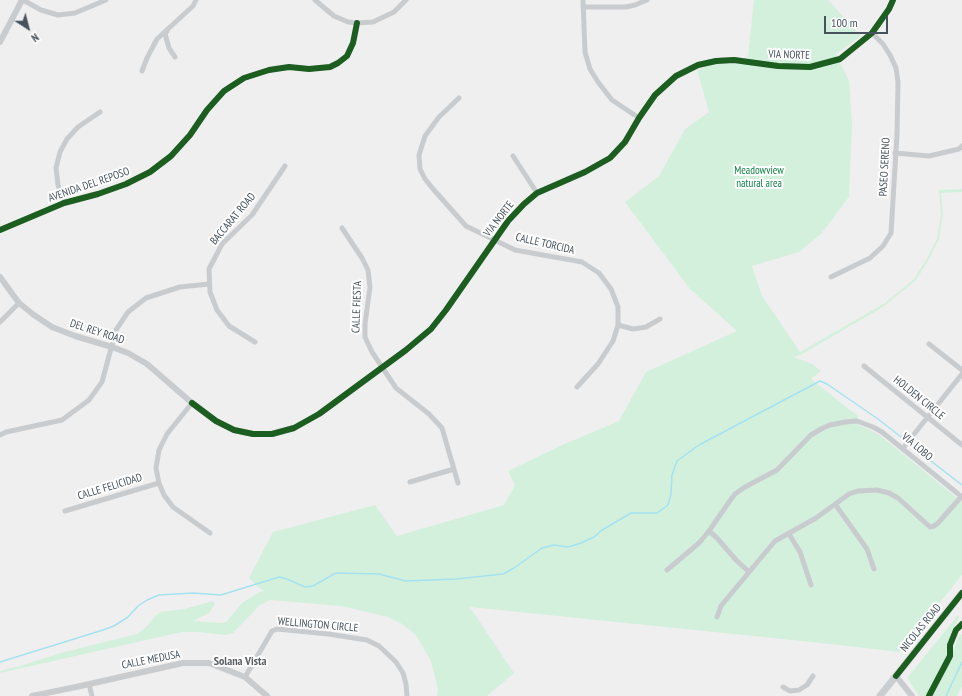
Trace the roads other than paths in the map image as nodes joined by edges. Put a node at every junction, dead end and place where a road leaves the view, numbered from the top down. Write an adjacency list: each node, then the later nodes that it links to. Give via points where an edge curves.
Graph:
1 (23, 0): 2 (street, via 41,10 58,15 75,13); 13 (street)
2 (106, 0)
3 (196, 0): 11 (street, via 193,6)
4 (315, 0): 10 (street, via 334,16)
5 (406, 0): 10 (street, via 394,12 372,22)
6 (583, 0): 9 (street)
7 (647, 0): 9 (street, via 626,6)
8 (892, 0): 12 (street, VIA NORTE, via 889,9)
9 (583, 7): 18 (street, via 585,52 590,69 612,100)
10 (357, 23): 24 (street, AVENIDA DEL REPOSO, via 354,43 347,56 338,63 330,67 289,67 269,70 244,78 224,91 171,156 150,172 126,184)
11 (169, 28): 14 (street, via 165,34); 15 (street, via 157,39)
12 (872, 33): 18 (street, VIA NORTE, via 840,58 810,67 734,60 698,65 676,76 655,95); 20 (street, PASEO SERENO, via 883,44 896,68 898,82)
13 (0, 42)
14 (175, 57)
15 (142, 71)
16 (459, 98): 27 (street, CALLE TORCIDA, via 439,117 425,136 419,155 420,169 425,179 466,226)
17 (100, 112): 24 (street, via 78,127 60,152 56,168)
18 (639, 118): 23 (street, VIA NORTE, via 625,142 610,158)
19 (962, 146): 20 (street, via 929,156)
20 (895, 153): 29 (street, PASEO SERENO, via 891,233 870,258)
21 (513, 156): 23 (street)
22 (285, 166): 30 (street, BACCARAT ROAD, via 252,215 222,244 209,268)
23 (537, 193): 27 (street, VIA NORTE, via 508,221)
24 (64, 203): 26 (street, AVENIDA DEL REPOSO)
25 (342, 228): 39 (street, CALLE FIESTA, via 368,270 370,287 365,324 366,337)
26 (0, 230)
27 (495, 239): 34 (street, CALLE TORCIDA, via 515,250 582,262 599,273 611,289 618,307); 39 (street, VIA NORTE, via 431,329)
28 (0, 277): 31 (street, DEL REY ROAD)
29 (831, 277)
30 (209, 284): 35 (street, BACCARAT ROAD, via 217,310 229,326); 37 (street, via 180,287 146,298 128,312 116,330)
31 (20, 303): 33 (street); 37 (street, DEL REY ROAD, via 52,327)
32 (660, 319): 34 (street, via 646,327 633,329)
33 (0, 322)
34 (618, 325): 42 (street, CALLE TORCIDA, via 614,341)
35 (255, 342)
36 (929, 344): 40 (street)
37 (112, 346): 43 (street, DEL REY ROAD, via 147,364); 45 (street, via 102,382 89,400 62,420)
38 (864, 366): 44 (street, HOLDEN CIRCLE)
39 (382, 367): 43 (street, VIA NORTE, via 319,414 294,428 272,434 234,430); 48 (street, CALLE FIESTA, via 396,388 429,414 442,428)
40 (962, 370)
41 (962, 374): 44 (street)
42 (577, 387)
43 (192, 404): 50 (street, via 167,434 159,450 156,468)
44 (928, 417): 46 (street, HOLDEN CIRCLE); 47 (street)
45 (0, 435)
46 (962, 445)
47 (903, 448): 52 (street, VIA LOBO); 55 (street, VIA LOBO, via 882,432 864,423 854,421 830,424 811,435 777,470 736,494)
48 (454, 469): 49 (street); 51 (street, CALLE FIESTA)
49 (410, 482)
50 (160, 483): 54 (street, CALLE FELICIDAD); 56 (street, via 164,495 173,507)
51 (458, 483)
52 (962, 497): 53 (street, via 938,523 930,527 898,498 877,490 858,491)
53 (835, 504): 57 (street); 58 (street, via 867,550)
54 (65, 511)
55 (709, 531): 59 (street); 60 (street)
56 (210, 533)
57 (789, 534): 60 (street, via 776,541); 61 (street, via 800,552)
58 (874, 569)
59 (667, 570)
60 (749, 572): 63 (street, via 721,606)
61 (811, 585)
62 (962, 593): 65 (main road, NICOLAS ROAD)
63 (717, 616)
64 (813, 676): 68 (street, via 807,685 798,690 790,691)
65 (896, 676): 73 (main road, NICOLAS ROAD); 74 (street)
66 (245, 677): 67 (street, CALLE MEDUSA, via 209,663 183,663); 71 (street, CALLE MEDUSA); 72 (street, WELLINGTON CIRCLE, via 272,631 277,629 328,634 367,640 379,646 396,662 403,673)
67 (89, 684): 69 (street, CALLE MEDUSA); 70 (street)
68 (783, 687)
69 (32, 696)
70 (92, 696)
71 (267, 696)
72 (407, 696)
73 (880, 696)
74 (912, 696)

